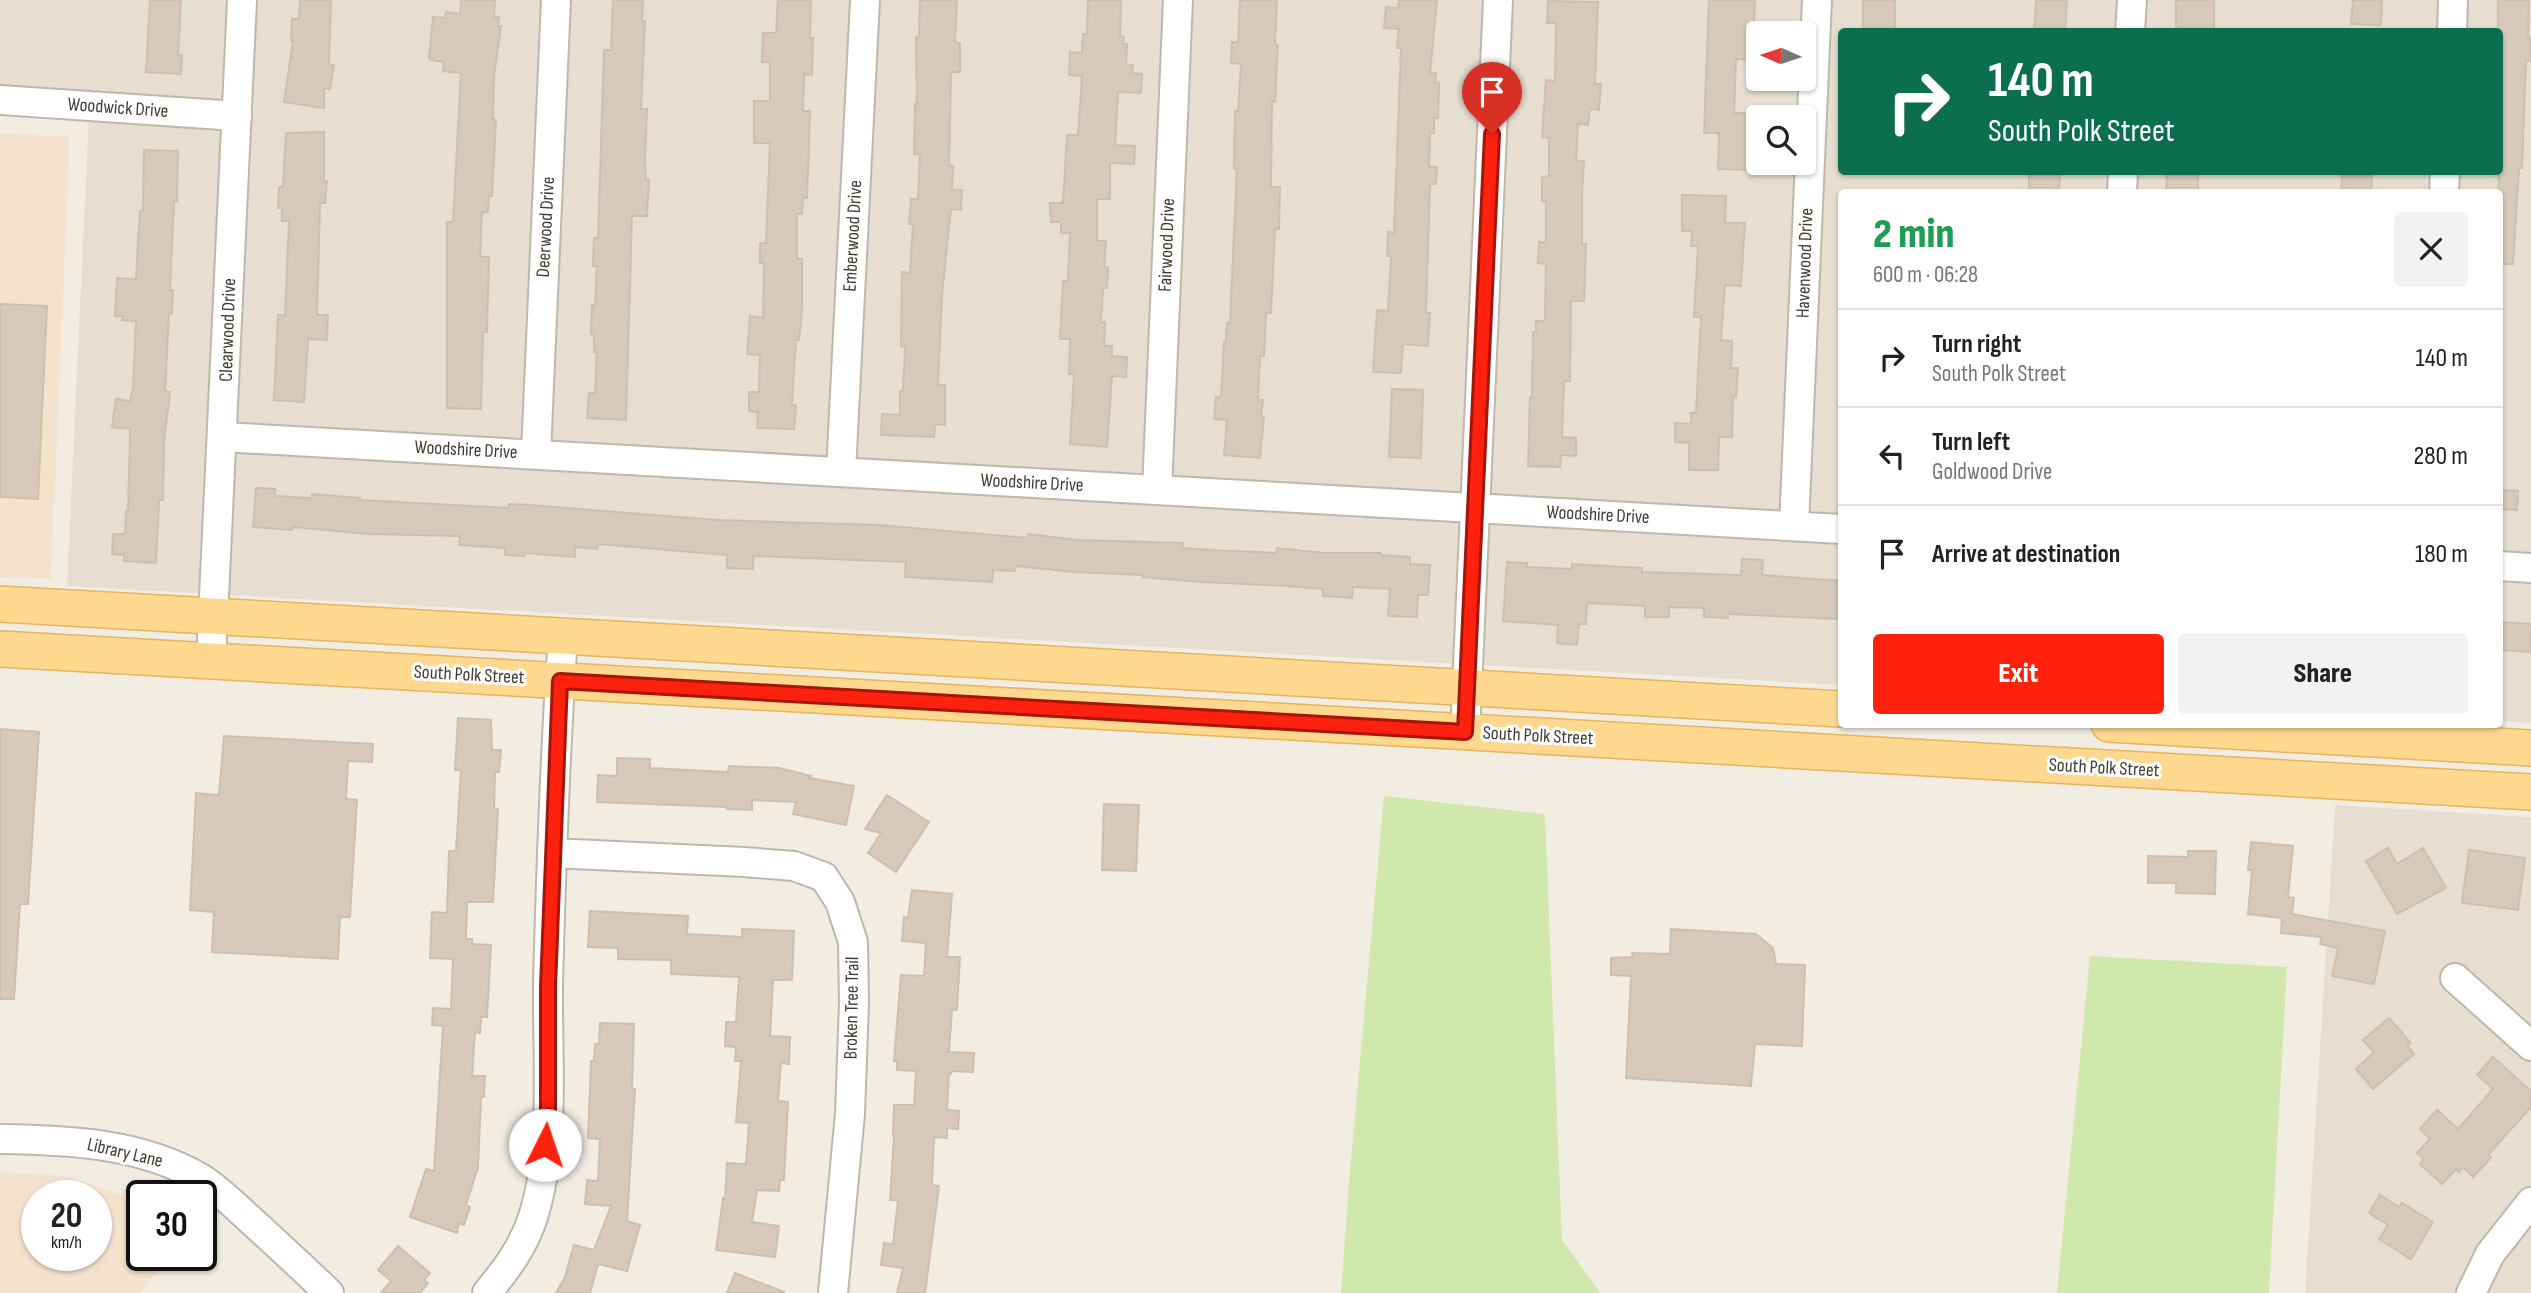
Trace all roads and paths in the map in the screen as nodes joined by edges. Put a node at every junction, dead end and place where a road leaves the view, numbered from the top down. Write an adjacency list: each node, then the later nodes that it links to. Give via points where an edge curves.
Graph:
1 (242, 0): 12 (street, Clearwood Drive)
2 (556, 0): 14 (street, Deerwood Drive)
3 (865, 0): 15 (street, Emberwood Drive)
4 (1178, 0): 16 (street, Fairwood Drive)
5 (1498, 0): 17 (street)
6 (1817, 0): 18 (street, Havenwood Drive)
7 (2132, 0): 9 (street)
8 (2453, 0): 10 (street)
9 (2130, 28)
10 (2452, 28)
11 (0, 100): 12 (street, Woodwick Drive)
12 (237, 116): 13 (street, Clearwood Drive)
13 (223, 437): 14 (street, Woodshire Drive); 23 (street, Clearwood Drive)
14 (536, 454): 15 (street, Woodshire Drive)
15 (841, 472): 16 (street, Woodshire Drive)
16 (1157, 490): 17 (street, Woodshire Drive)
17 (1475, 508): 18 (street, Woodshire Drive); 29 (street)
18 (1794, 526): 19 (street, Woodshire Drive)
19 (1838, 529)
20 (2503, 566): 21 (street)
21 (2531, 568)
22 (0, 604): 23 (main road)
23 (212, 616): 24 (main road); 26 (street, Clearwood Drive)
24 (564, 636): 27 (main road); 28 (street)
25 (0, 649): 26 (main road, South Polk Street)
26 (211, 661): 28 (main road, South Polk Street)
27 (1060, 664): 29 (main road); 30 (main road)
28 (560, 681): 30 (main road, South Polk Street); 38 (street)
29 (1466, 687): 31 (main road); 34 (street)
30 (1058, 709): 34 (main road, South Polk Street)
31 (1838, 709)
32 (2146, 728): 36 (main road)
33 (2164, 728): 35 (main road)
34 (1465, 732): 36 (main road, South Polk Street)
35 (2531, 748)
36 (2142, 770): 37 (main road, South Polk Street)
37 (2531, 792)
38 (552, 853): 44 (street, via 548,1122 543,1168 533,1216 519,1252); 45 (street, Broken Tree Trail, via 794,866 824,877 840,902 853,942 853,1003 850,1114)
39 (2455, 978): 40 (street)
40 (2531, 1045)
41 (0, 1139): 43 (street, Library Lane, via 93,1144 174,1164 231,1202)
42 (2531, 1202): 46 (street, via 2490,1254)
43 (330, 1293)
44 (487, 1293)
45 (833, 1293)
46 (2471, 1293)

